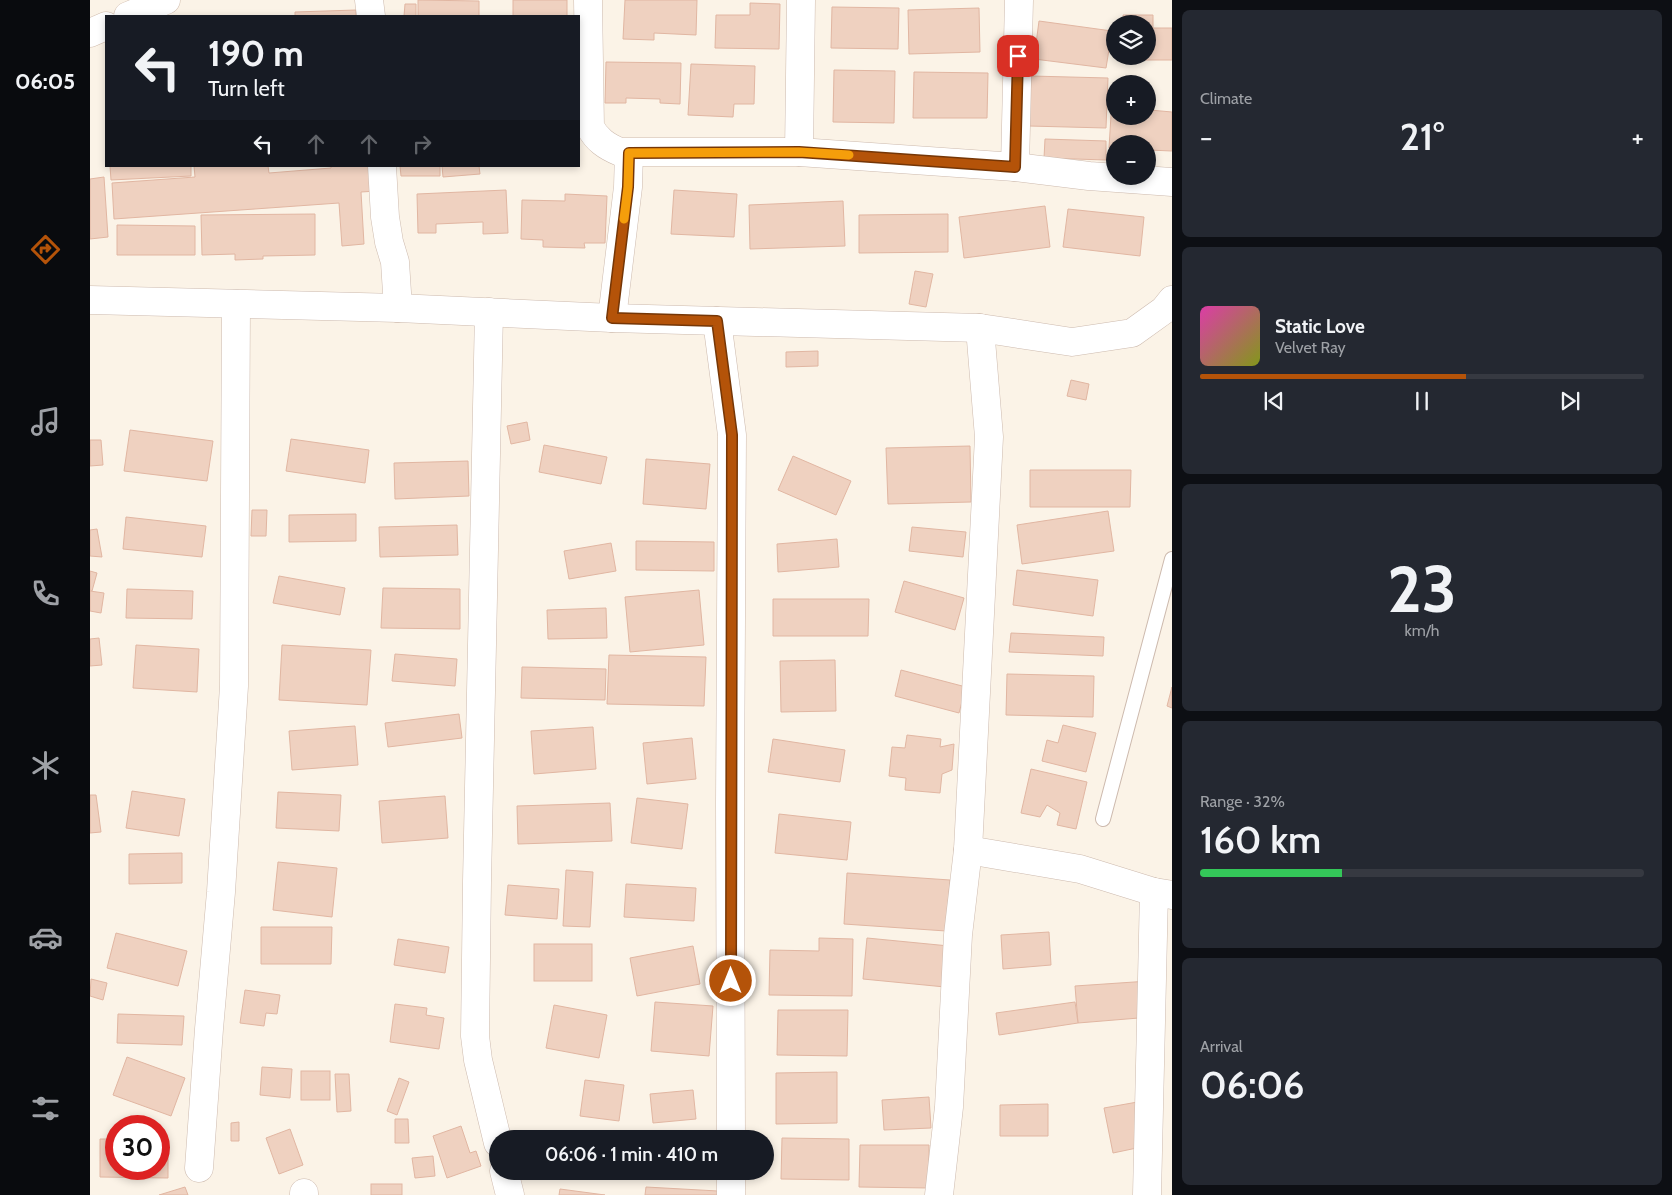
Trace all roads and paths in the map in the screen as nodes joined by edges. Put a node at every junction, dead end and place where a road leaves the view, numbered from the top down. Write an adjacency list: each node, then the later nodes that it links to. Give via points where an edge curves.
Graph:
1 (166, 0): 6 (street)
2 (369, 0): 7 (street)
3 (588, 0): 11 (street, via 590,127 603,144)
4 (801, 0): 10 (street)
5 (1019, 0): 13 (street)
6 (130, 15)
7 (371, 15)
8 (105, 26): 9 (street)
9 (90, 33)
10 (799, 152): 11 (street); 13 (street)
11 (629, 153): 20 (street)
12 (382, 167): 17 (street, via 385,217 395,262)
13 (1015, 167): 14 (street)
14 (1172, 182)
15 (90, 300): 16 (street)
16 (236, 304): 17 (street); 29 (street, via 234,686)
17 (398, 308): 19 (street)
18 (1169, 309): 22 (street, via 1132,333 1072,342)
19 (489, 312): 20 (street); 27 (street, via 475,1036)
20 (612, 318): 21 (street)
21 (717, 321): 22 (street); 28 (street, via 732,435)
22 (980, 328): 25 (street, via 989,436)
23 (1172, 558): 24 (lane)
24 (1103, 819)
25 (968, 850): 26 (street, via 1080,869); 34 (street, via 958,935 949,1107)
26 (1163, 893): 35 (street)
27 (495, 1130)
28 (731, 1130)
29 (199, 1168)
30 (506, 1180): 32 (street)
31 (731, 1180): 33 (street)
32 (510, 1195)
33 (731, 1195)
34 (939, 1195)
35 (1147, 1195)

